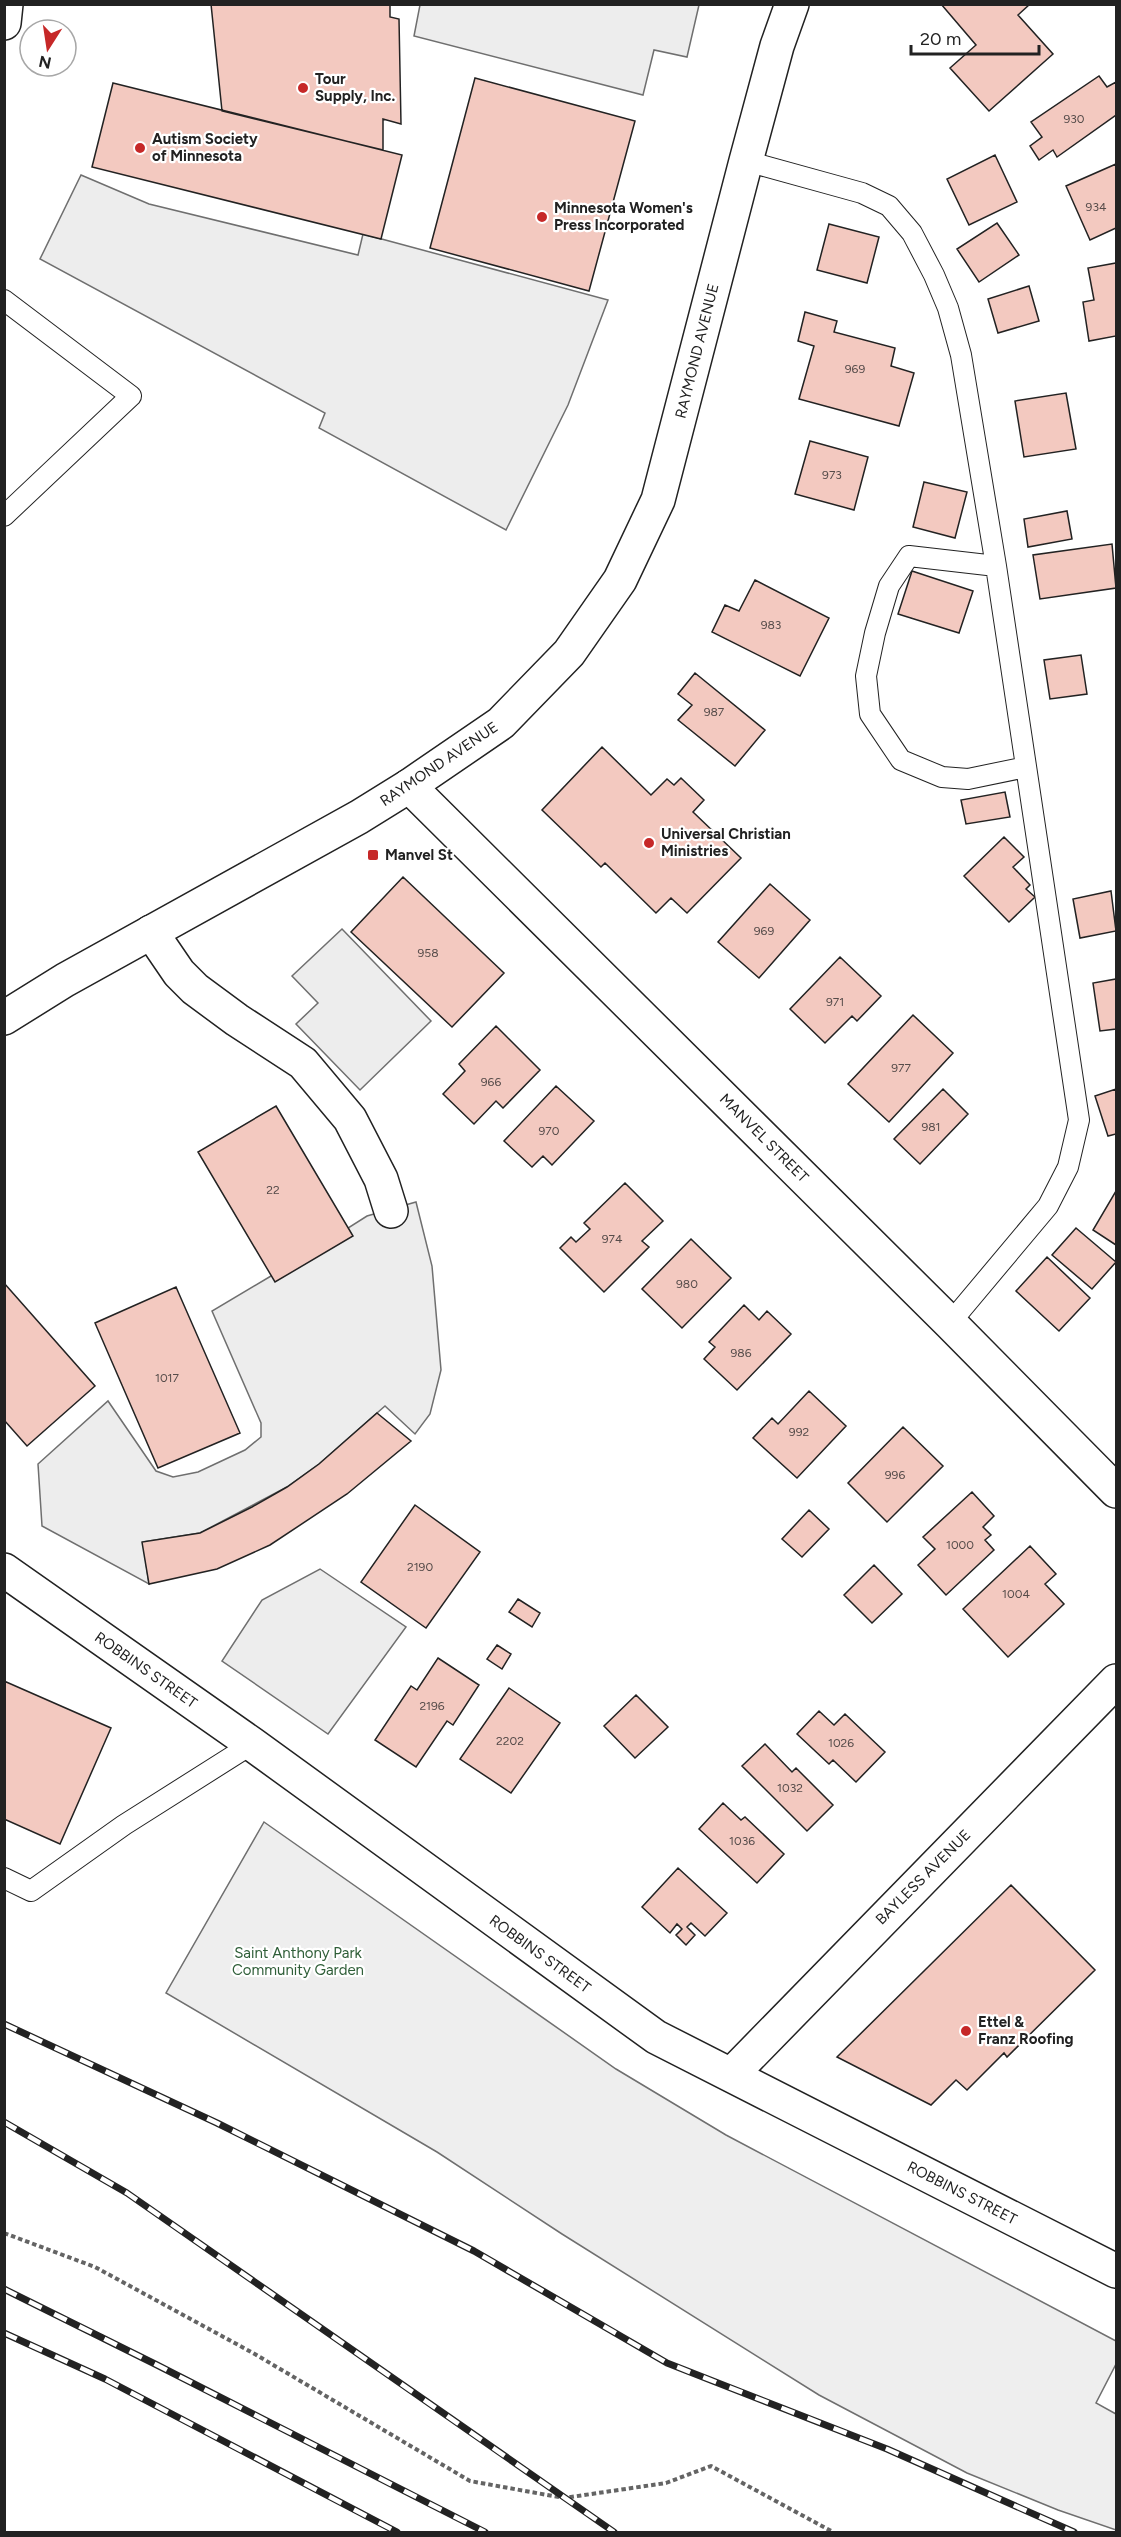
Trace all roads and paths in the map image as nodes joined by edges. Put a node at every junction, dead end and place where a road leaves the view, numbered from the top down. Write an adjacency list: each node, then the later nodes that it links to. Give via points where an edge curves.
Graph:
1 (792, 4): 2 (street, RAYMOND AVENUE)
2 (746, 161): 5 (lane, via 862,193 889,206 912,233 945,300 961,355); 7 (street, RAYMOND AVENUE, via 658,500 620,580 569,653 501,723)
3 (4, 300): 4 (lane, via 131,396)
4 (4, 516)
5 (996, 566): 6 (lane); 6 (lane, via 909,556 889,586 875,633 866,676 870,714 901,760 942,777 968,779)
6 (1026, 767): 11 (lane, via 1079,1120 1068,1167 1048,1206)
7 (409, 786): 8 (street, RAYMOND AVENUE); 11 (street, MANVEL STREET)
8 (151, 932): 9 (street, RAYMOND AVENUE); 10 (street, via 195,989 303,1063 350,1119 381,1179)
9 (4, 1018)
10 (391, 1211)
11 (950, 1323): 12 (street, MANVEL STREET)
12 (1116, 1491)
13 (4, 1570): 15 (street, ROBBINS STREET)
14 (1116, 1681): 17 (street, BAYLESS AVENUE)
15 (252, 1744): 16 (lane, via 124,1825 31,1891); 17 (street, ROBBINS STREET, via 656,2037)
16 (4, 1878)
17 (731, 2075): 19 (street, ROBBINS STREET)
18 (4, 2233): 20 (path, via 95,2267 253,2353 470,2481 564,2498 666,2483 711,2466)
19 (1116, 2271)
20 (833, 2532)

